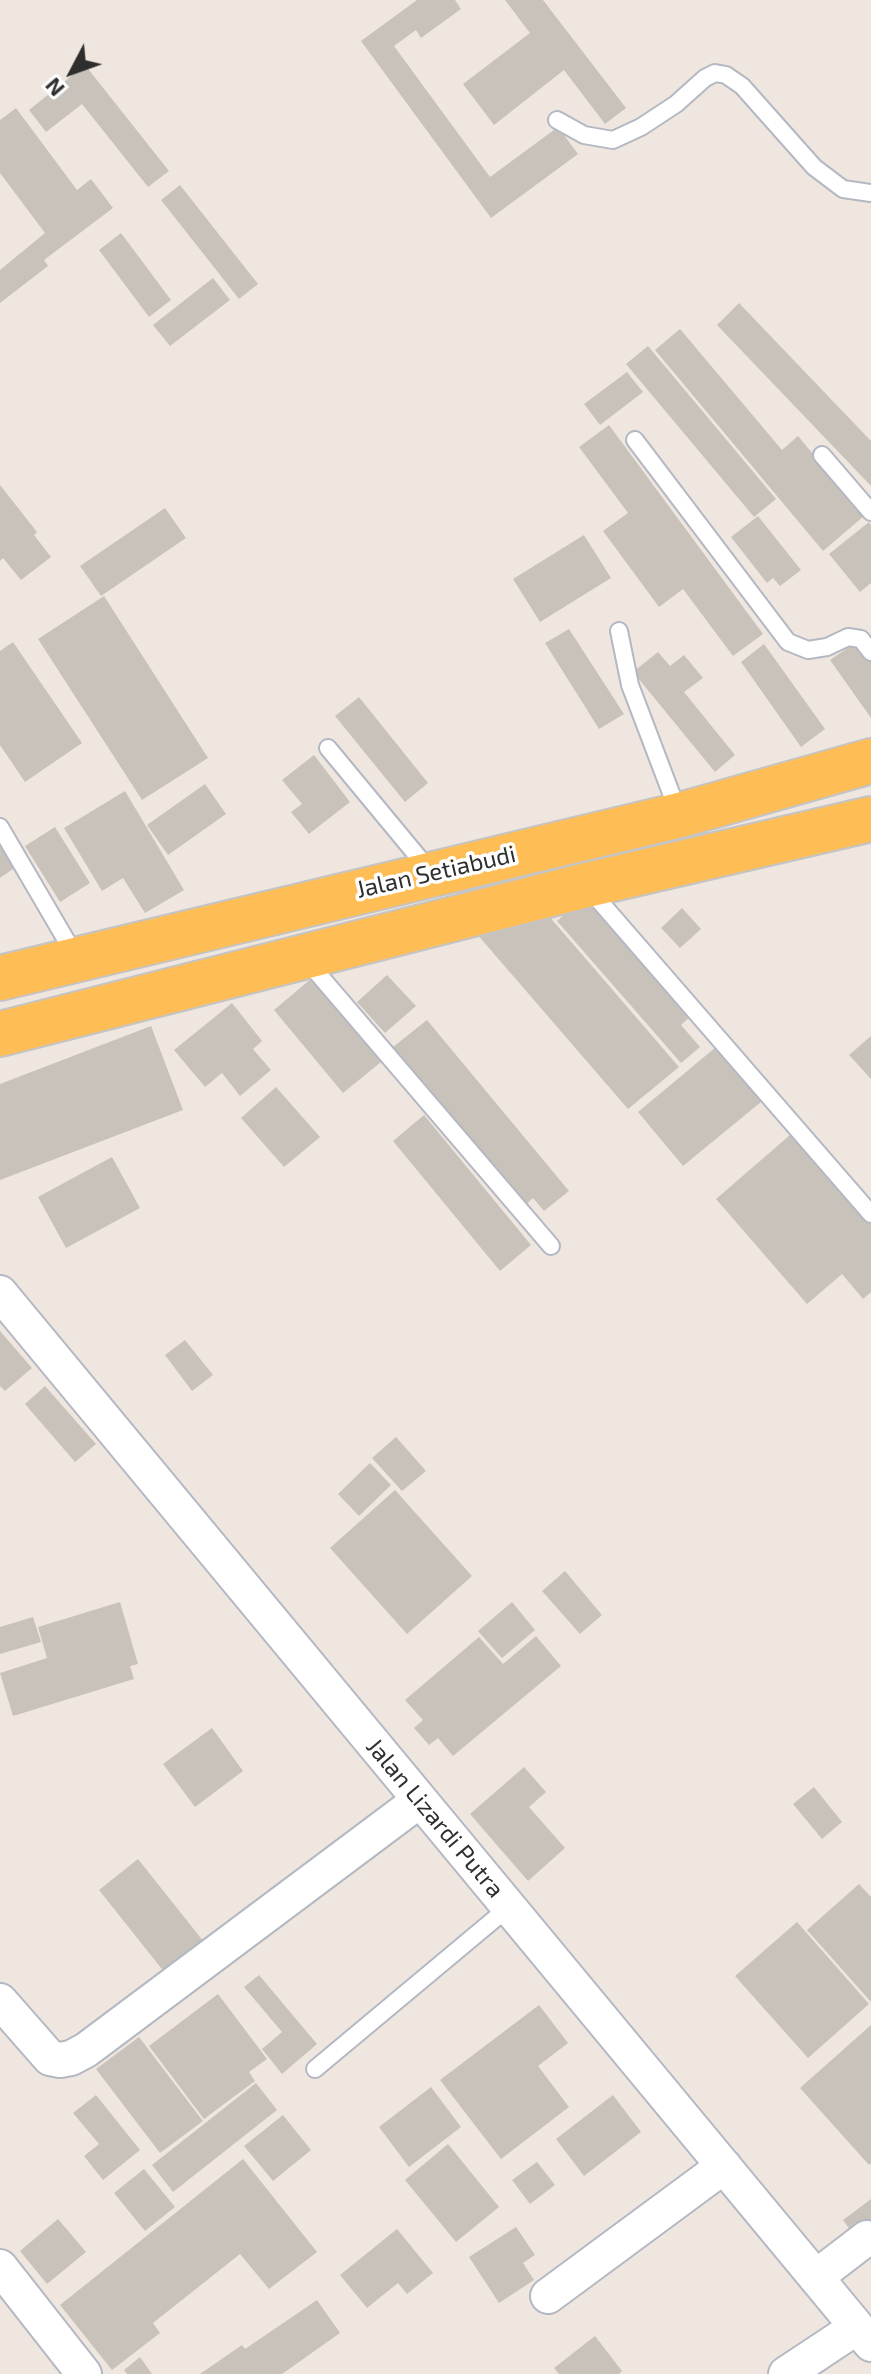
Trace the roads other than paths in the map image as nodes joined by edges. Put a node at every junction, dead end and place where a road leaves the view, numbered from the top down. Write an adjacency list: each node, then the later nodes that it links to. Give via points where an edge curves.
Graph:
1 (557, 120): 2 (lane, via 584,135 613,140 676,104 705,78 726,75 814,167 843,189)
2 (871, 193)
3 (635, 440): 7 (lane, via 788,642 808,650 848,637 861,639)
4 (822, 455): 5 (lane)
5 (871, 512)
6 (619, 631): 10 (lane, via 630,685)
7 (871, 652)
8 (328, 748): 13 (lane)
9 (871, 761): 10 (main road, Jalan Setiabudi)
10 (680, 815): 13 (main road, Jalan Setiabudi)
11 (871, 819): 14 (main road, Jalan Setiabudi)
12 (0, 827): 16 (lane)
13 (431, 873): 16 (main road, Jalan Setiabudi)
14 (587, 885): 15 (main road, Jalan Setiabudi); 19 (lane)
15 (303, 956): 18 (main road, Jalan Setiabudi); 20 (lane)
16 (77, 958): 17 (main road, Jalan Setiabudi)
17 (0, 978)
18 (0, 1034)
19 (871, 1214)
20 (551, 1246)
21 (0, 1293): 22 (street, Jalan Lizardi Putra)
22 (420, 1800): 23 (street, Jalan Lizardi Putra); 24 (street, via 71,2058 50,2058)
23 (509, 1907): 25 (lane); 26 (street, Jalan Lizardi Putra)
24 (0, 2001)
25 (315, 2069)
26 (724, 2166): 29 (street, Jalan Lizardi Putra); 30 (street)
27 (867, 2238): 29 (street)
28 (0, 2267): 32 (street)
29 (816, 2277): 31 (street, Jalan Lizardi Putra)
30 (548, 2296)
31 (864, 2335): 33 (street)
32 (84, 2374)
33 (786, 2374)

